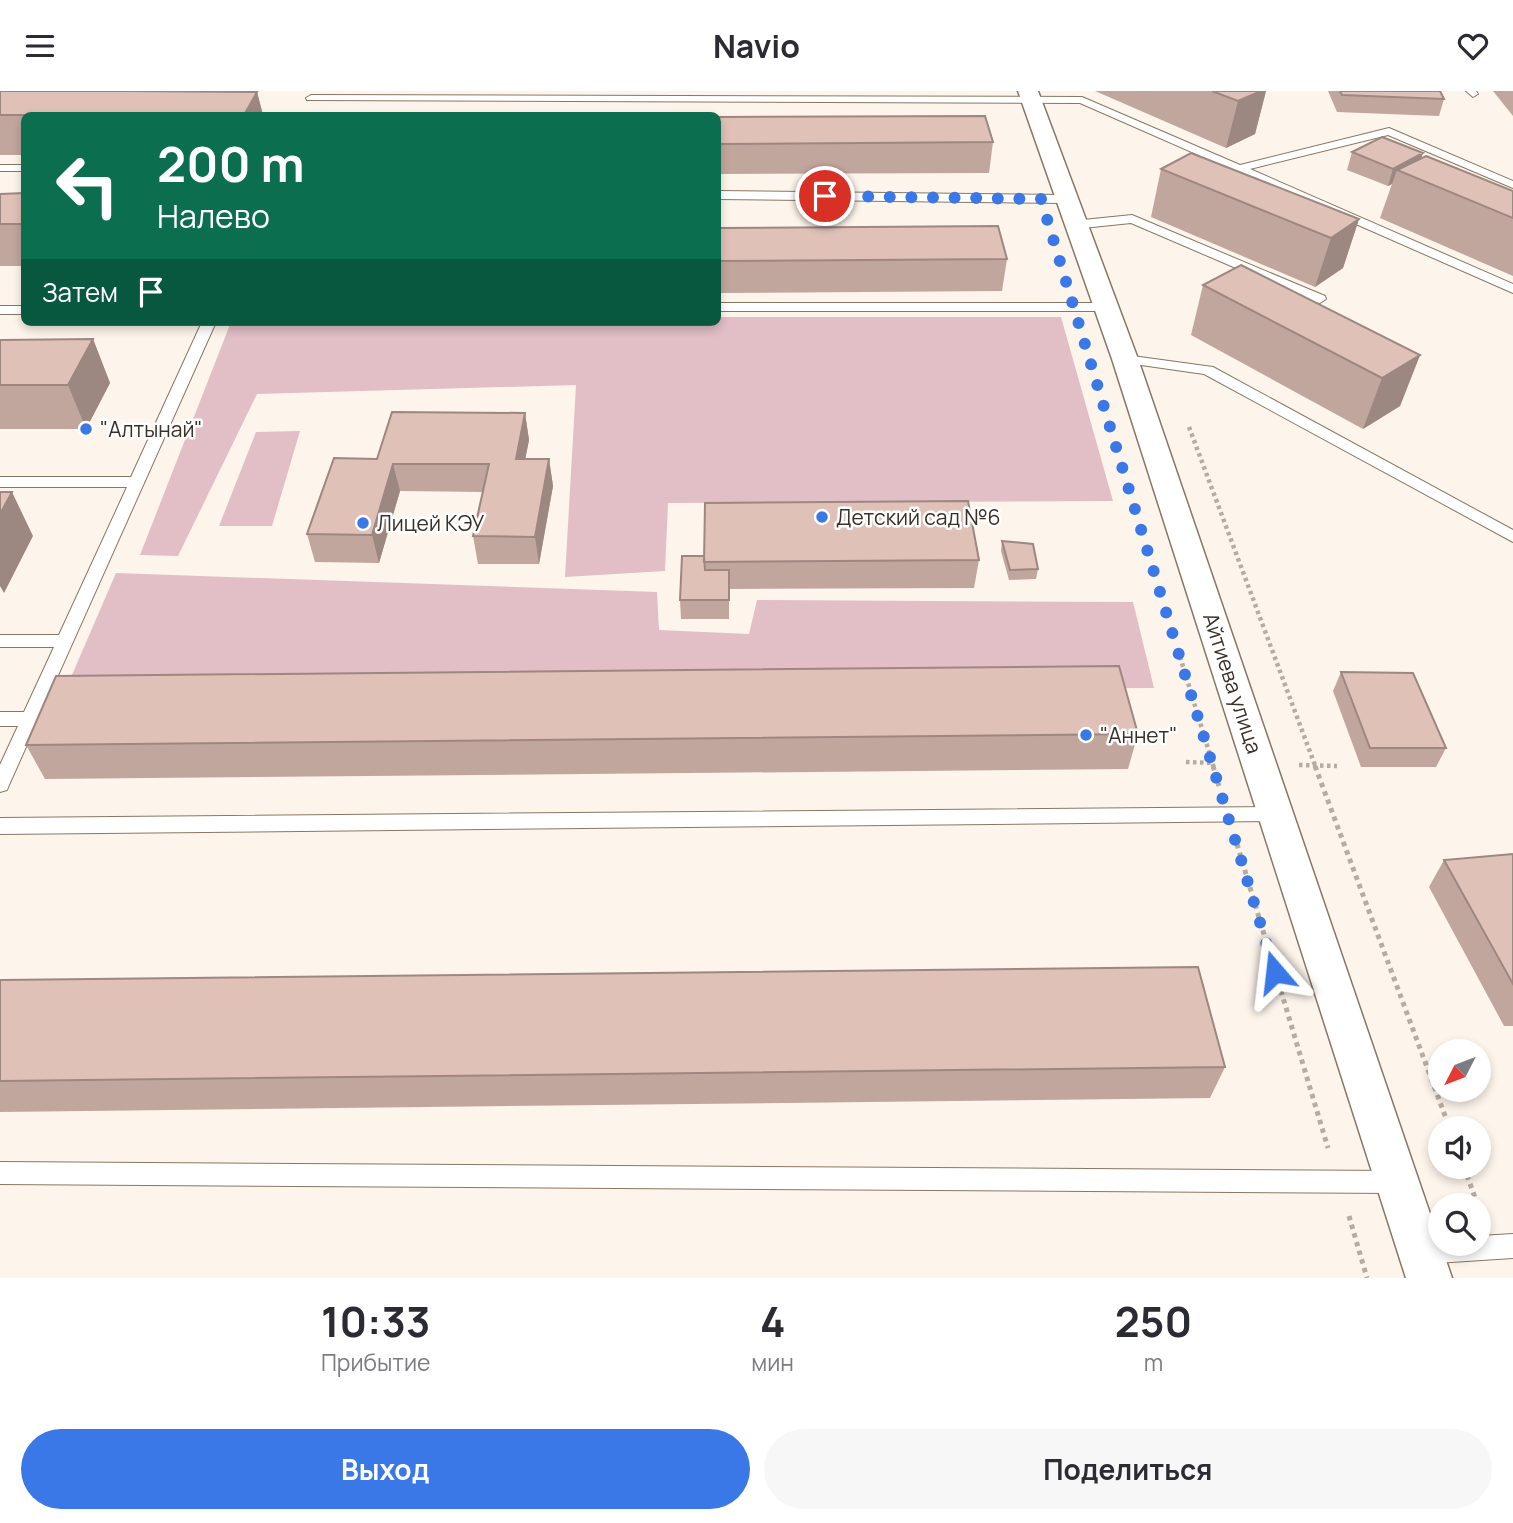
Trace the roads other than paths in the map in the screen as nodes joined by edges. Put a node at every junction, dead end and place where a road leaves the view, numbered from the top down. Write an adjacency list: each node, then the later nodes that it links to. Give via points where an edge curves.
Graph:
1 (1030, 95): 2 (lane); 5 (lane, via 1082,100); 8 (street, Айтиева улица)
2 (310, 99)
3 (0, 168): 4 (lane)
4 (21, 168)
5 (1241, 168): 6 (lane, via 1389,131); 9 (lane)
6 (1513, 185)
7 (721, 195): 8 (lane)
8 (1070, 212): 10 (lane, via 1132,219); 12 (street, Айтиева улица)
9 (1513, 289)
10 (1320, 299)
11 (721, 307): 12 (lane)
12 (1105, 307): 16 (street, Айтиева улица)
13 (0, 310): 14 (lane)
14 (21, 310)
15 (207, 326): 18 (lane)
16 (1125, 359): 19 (lane, via 1208,370); 25 (street, Айтиева улица)
17 (0, 482): 18 (lane)
18 (137, 482): 21 (lane)
19 (1513, 537)
20 (0, 641): 21 (lane)
21 (65, 641): 23 (lane)
22 (0, 719): 23 (lane)
23 (30, 719): 24 (lane)
24 (0, 785)
25 (1276, 814): 26 (lane); 28 (street, Айтиева улица)
26 (0, 826)
27 (0, 1173): 28 (lane)
28 (1398, 1182): 30 (street, Айтиева улица)
29 (1513, 1246): 30 (lane)
30 (1425, 1265)

